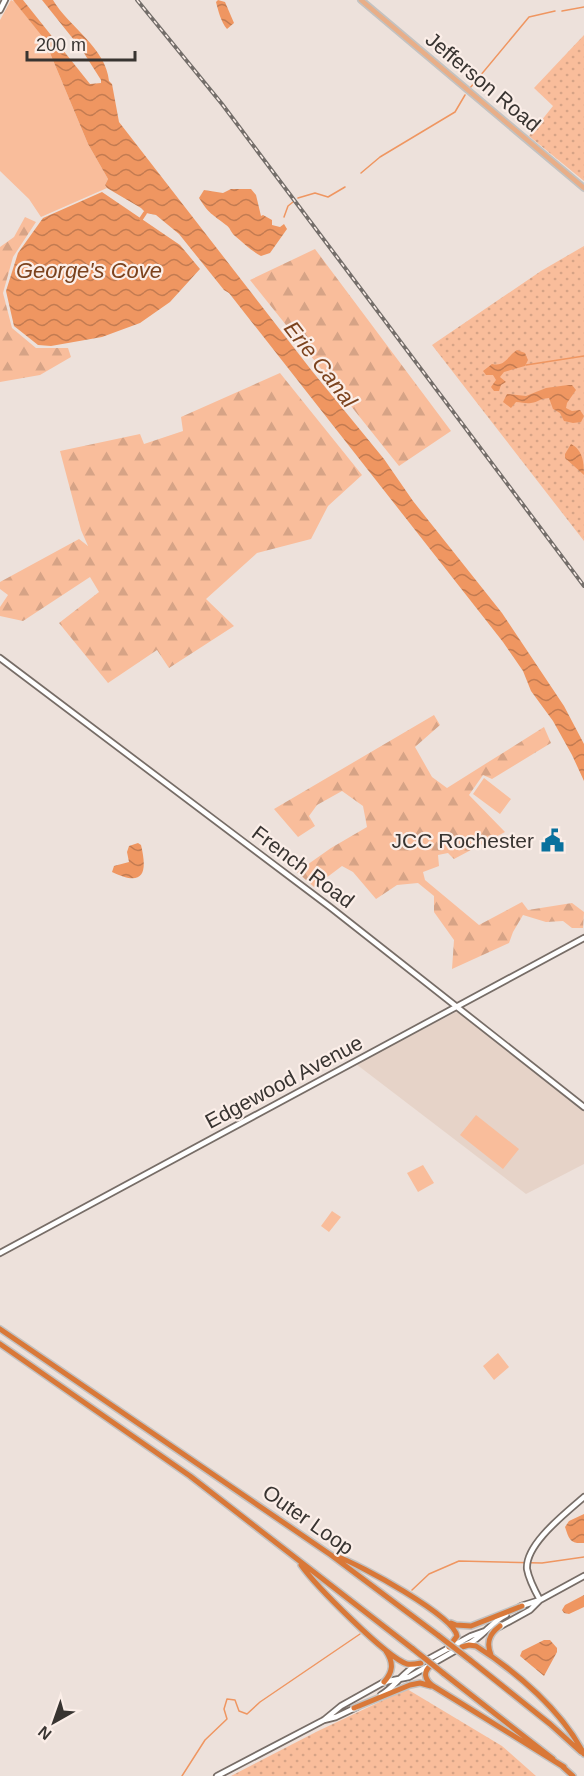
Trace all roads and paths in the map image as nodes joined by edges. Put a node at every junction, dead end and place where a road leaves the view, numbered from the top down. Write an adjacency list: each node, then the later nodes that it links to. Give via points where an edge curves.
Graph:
1 (361, 0): 4 (main road, Jefferson Road)
2 (4, 2): 3 (street)
3 (0, 10)
4 (584, 188)
5 (0, 658): 7 (street, French Road)
6 (584, 938): 7 (street, Edgewood Avenue)
7 (457, 1007): 8 (street, French Road); 9 (street, Edgewood Avenue)
8 (584, 1107)
9 (0, 1253)
10 (0, 1329): 13 (highway, Outer Loop)
11 (0, 1344): 14 (highway, Outer Loop, via 158,1453)
12 (584, 1497): 16 (street, via 536,1544 528,1561 530,1580)
13 (330, 1555): 18 (highway, via 398,1588); 32 (highway, Outer Loop, bridge, via 470,1660)
14 (297, 1560): 21 (highway); 33 (highway, Outer Loop, bridge)
15 (584, 1576): 16 (street)
16 (540, 1600): 17 (street); 19 (street)
17 (522, 1606): 18 (highway, via 471,1626 456,1625); 20 (street, via 497,1619)
18 (442, 1618): 22 (highway, via 457,1633)
19 (500, 1626): 20 (street); 24 (highway, via 489,1640)
20 (486, 1631): 22 (street); 23 (street)
21 (379, 1643): 25 (highway, via 404,1662); 28 (highway, via 392,1663)
22 (448, 1647): 25 (street)
23 (462, 1647): 24 (highway, via 474,1646); 26 (street)
24 (492, 1656): 32 (highway, via 543,1700)
25 (421, 1663): 27 (street)
26 (430, 1665): 27 (street); 29 (highway, via 425,1674)
27 (399, 1678): 28 (street); 30 (street, via 387,1692)
28 (384, 1682): 31 (street)
29 (433, 1686): 30 (highway, via 411,1684); 33 (highway)
30 (354, 1708): 31 (street)
31 (324, 1720): 34 (street)
32 (584, 1754)
33 (564, 1767): 35 (highway, Outer Loop)
34 (217, 1776)
35 (573, 1776)

